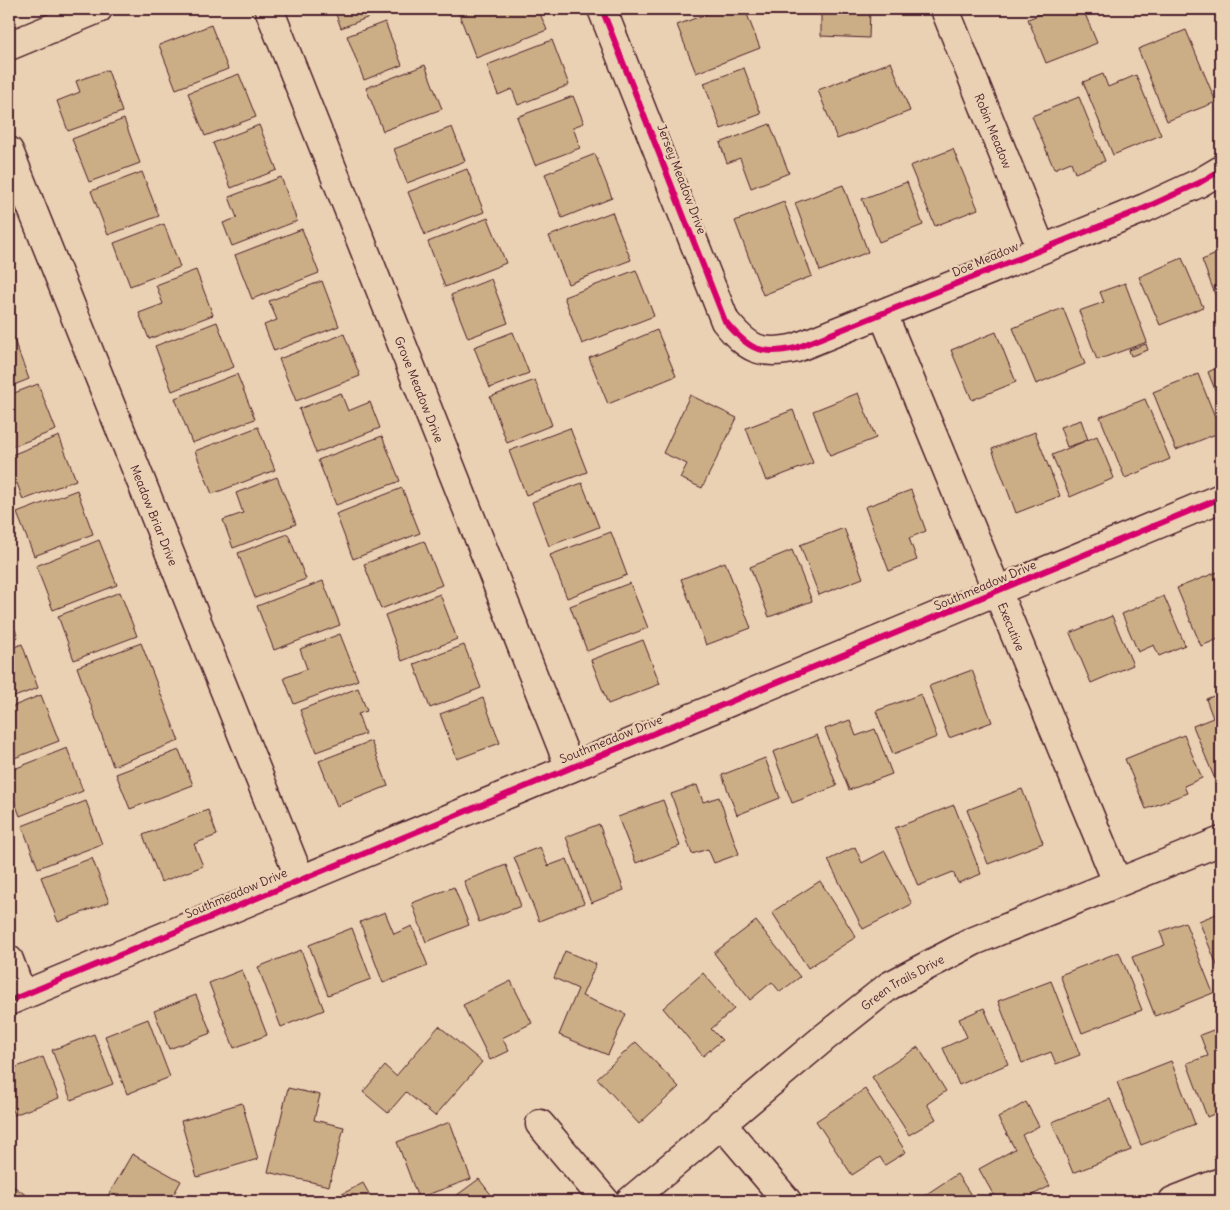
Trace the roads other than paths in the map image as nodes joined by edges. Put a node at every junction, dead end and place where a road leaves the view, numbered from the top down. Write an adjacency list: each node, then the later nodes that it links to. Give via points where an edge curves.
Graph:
1 (98, 9): 5 (street)
2 (269, 9): 13 (street, Grove Meadow Drive)
3 (602, 9): 10 (street, Jersey Meadow Drive, via 726,322 741,340)
4 (946, 12): 8 (street, Robin Meadow)
5 (9, 46)
6 (9, 151): 15 (street, Meadow Briar Drive)
7 (1221, 170): 8 (street, Doe Meadow, via 1145,208)
8 (1041, 248): 9 (street, Doe Meadow)
9 (883, 314): 10 (street, Doe Meadow, via 796,348 774,352); 12 (street, Executive)
10 (753, 348)
11 (1221, 498): 12 (street, Southmeadow Drive)
12 (996, 592): 13 (street, Southmeadow Drive); 16 (street, Executive)
13 (570, 768): 15 (street, Southmeadow Drive)
14 (1221, 841): 16 (street, Green Trails Drive)
15 (300, 879): 18 (street, Southmeadow Drive)
16 (1117, 882): 19 (street, Green Trails Drive, via 974,941 889,986)
17 (9, 960): 18 (street)
18 (16, 998)
19 (721, 1123): 23 (street, Green Trails Drive); 24 (street)
20 (540, 1124): 22 (street)
21 (1221, 1182): 25 (street)
22 (606, 1201)
23 (630, 1201)
24 (787, 1201)
25 (1173, 1201)

